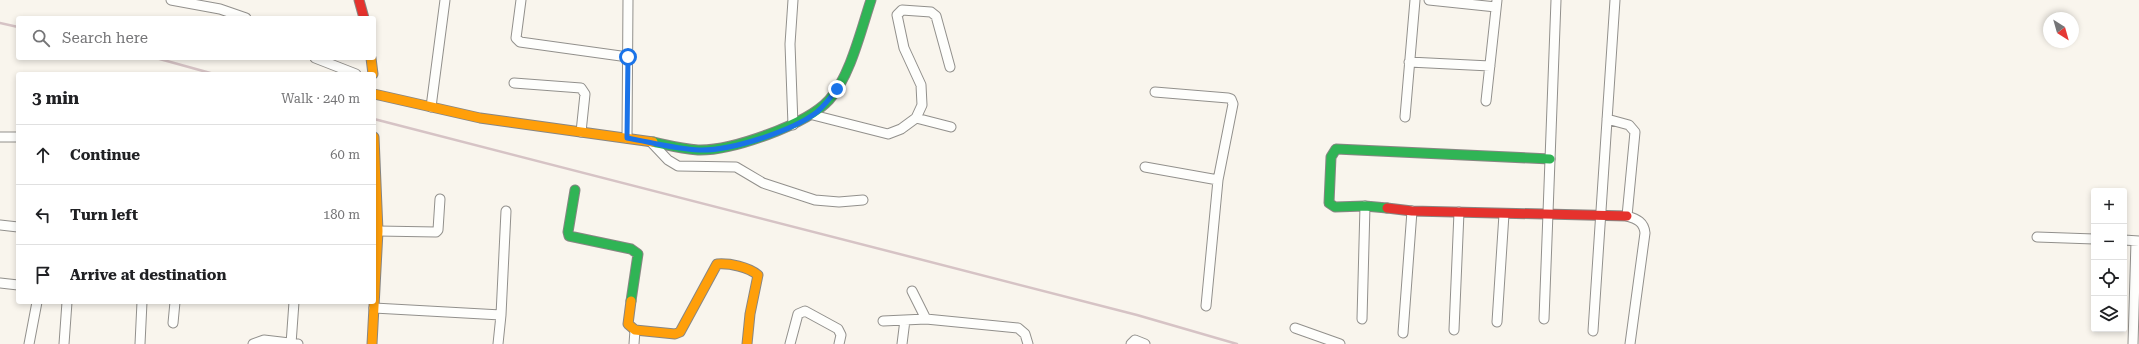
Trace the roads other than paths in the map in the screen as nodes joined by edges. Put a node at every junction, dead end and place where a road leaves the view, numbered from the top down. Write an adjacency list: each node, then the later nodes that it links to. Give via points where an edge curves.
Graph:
1 (171, 0): 12 (street)
2 (359, 0): 15 (street)
3 (445, 0): 28 (street)
4 (521, 0): 16 (street, via 516,38 520,42)
5 (628, 0): 16 (street)
6 (793, 0): 33 (street, via 790,44)
7 (871, 0): 29 (street, via 842,81 829,100)
8 (1415, 0): 19 (street)
9 (1429, 0): 13 (street)
10 (1556, 0): 40 (street)
11 (1615, 0): 32 (street)
12 (221, 4): 14 (street)
13 (1496, 4): 20 (street)
14 (242, 16)
15 (363, 16)
16 (628, 57): 38 (street)
17 (320, 60): 22 (street)
18 (371, 60): 23 (street)
19 (1409, 62): 20 (street); 30 (street)
20 (1490, 66): 27 (street)
21 (950, 67): 31 (street, via 938,19 934,13 902,10 899,12 897,18 904,48 922,91 922,105)
22 (351, 72)
23 (373, 72)
24 (514, 83): 35 (street, via 581,88 585,94)
25 (1155, 92): 42 (street, via 1231,99 1233,104)
26 (376, 94): 28 (street)
27 (1486, 101)
28 (431, 107): 35 (street, via 480,118)
29 (813, 115): 31 (street, via 888,134 901,129); 33 (street)
30 (1404, 117)
31 (916, 118): 34 (street)
32 (1607, 119): 53 (street); 54 (street, via 1629,125 1635,132)
33 (793, 125): 39 (street, via 760,138 708,150)
34 (951, 127)
35 (581, 132): 38 (street)
36 (0, 137): 37 (street)
37 (16, 137)
38 (627, 138): 39 (street)
39 (651, 142): 46 (street, via 668,160 678,166 736,167 763,183 815,200)
40 (1550, 159): 47 (street, via 1336,149 1331,157 1329,203 1335,207); 52 (street)
41 (1145, 167): 42 (street)
42 (1218, 180): 72 (street)
43 (376, 186): 57 (street)
44 (575, 190): 83 (street, via 569,236 631,249 638,254 628,324)
45 (440, 199): 57 (street, via 436,232)
46 (863, 200)
47 (1365, 206): 49 (street); 76 (street)
48 (506, 211): 74 (street)
49 (1412, 211): 50 (street); 86 (street)
50 (1459, 212): 51 (street); 84 (street)
51 (1504, 214): 52 (street); 80 (street)
52 (1550, 214): 53 (street); 77 (street)
53 (1602, 214): 54 (street); 85 (street)
54 (1627, 216): 104 (street, via 1642,223 1644,233)
55 (0, 224): 56 (street)
56 (16, 227)
57 (378, 231): 62 (street)
58 (2037, 237): 59 (street)
59 (2091, 239)
60 (2127, 240): 61 (street)
61 (2137, 241): 105 (street)
62 (376, 270)
63 (0, 283): 64 (street)
64 (16, 284)
65 (912, 291): 75 (street)
66 (37, 304): 87 (street)
67 (67, 304): 88 (street)
68 (142, 304): 89 (street)
69 (175, 304): 81 (street)
70 (294, 304): 91 (street)
71 (374, 304): 73 (street)
72 (1206, 306)
73 (374, 308): 74 (street); 93 (street)
74 (501, 315): 94 (street)
75 (926, 319): 78 (street); 100 (street, via 1018,328 1025,334)
76 (1362, 319)
77 (1544, 319)
78 (905, 320): 79 (street); 99 (street)
79 (883, 321)
80 (1497, 322)
81 (173, 323)
82 (1295, 328): 103 (street)
83 (635, 330): 95 (street); 96 (street, via 675,334 680,332 717,264 723,263 753,271 758,275)
84 (1454, 330)
85 (1593, 331)
86 (1403, 333)
87 (29, 344)
88 (64, 344)
89 (140, 344)
90 (253, 344): 91 (street, via 264,340)
91 (291, 344): 92 (street)
92 (298, 344)
93 (372, 344)
94 (498, 344)
95 (634, 344)
96 (747, 344)
97 (790, 344): 98 (street, via 796,318 805,311 838,329 841,335)
98 (839, 344)
99 (902, 344)
100 (1029, 344)
101 (1131, 344): 102 (street, via 1135,340)
102 (1145, 344)
103 (1340, 344)
104 (1630, 344)
105 (2133, 344)

